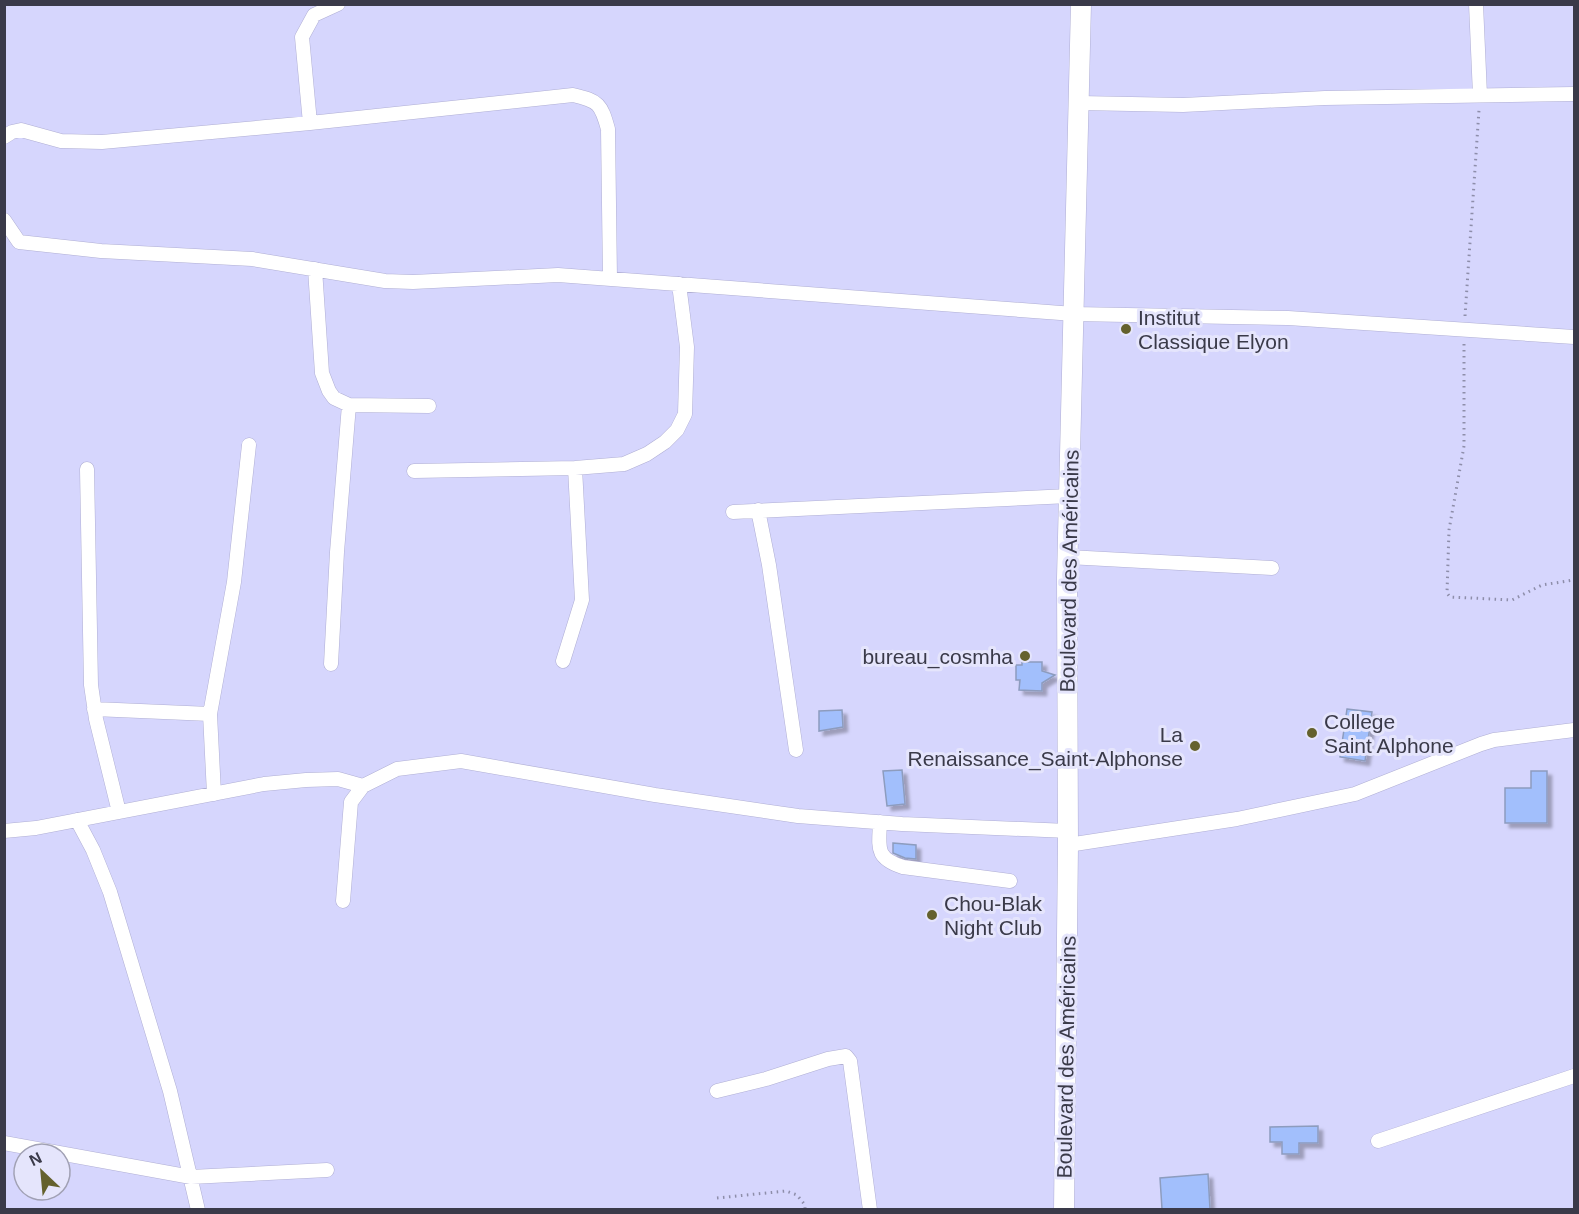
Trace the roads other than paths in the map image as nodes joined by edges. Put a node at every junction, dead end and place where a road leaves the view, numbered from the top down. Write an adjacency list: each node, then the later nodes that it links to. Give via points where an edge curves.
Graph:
1 (338, 4): 7 (street, via 314,15 302,38)
2 (1081, 4): 6 (main road, Boulevard des Américains)
3 (1476, 4): 5 (street)
4 (1575, 94): 5 (street)
5 (1480, 95): 6 (street, via 1183,105)
6 (1079, 103): 13 (main road, Boulevard des Américains)
7 (310, 123): 8 (street, via 102,142 61,141 21,130); 11 (street, via 573,95 593,100 602,109 608,129)
8 (4, 137)
9 (4, 220): 10 (street, via 19,242 101,251 252,259)
10 (315, 269): 11 (street, via 413,282 558,275); 15 (street, via 322,373 334,398)
11 (610, 279): 12 (street)
12 (679, 284): 13 (street); 18 (street, via 687,347 685,414 677,430 665,442 624,464)
13 (1074, 314): 14 (street, via 1287,318); 21 (main road, Boulevard des Américains)
14 (1575, 337)
15 (349, 405): 16 (street); 27 (street)
16 (429, 406)
17 (249, 445): 29 (street, via 234,582)
18 (575, 468): 20 (street); 26 (street, via 582,600)
19 (87, 469): 28 (street)
20 (414, 471)
21 (1069, 496): 22 (street); 24 (main road, Boulevard des Américains)
22 (758, 510): 23 (street); 31 (street)
23 (733, 512)
24 (1068, 557): 25 (street); 38 (main road, Boulevard des Américains)
25 (1272, 568)
26 (563, 661)
27 (331, 664)
28 (94, 710): 29 (street); 34 (street)
29 (210, 714): 33 (street)
30 (1575, 730): 38 (street, via 1494,740 1355,794 1238,819)
31 (796, 750)
32 (363, 786): 33 (street, via 338,779 306,780); 36 (street, via 398,769 461,761 798,816); 40 (street, via 351,802)
33 (214, 794): 34 (street)
34 (119, 812): 35 (street)
35 (77, 820): 37 (street); 46 (street, via 110,892 170,1091)
36 (880, 822): 38 (street); 39 (street, via 879,849 888,862)
37 (4, 831)
38 (1068, 838): 49 (main road, Boulevard des Américains)
39 (1010, 881)
40 (344, 901)
41 (1575, 1076): 43 (street)
42 (717, 1090): 48 (street, via 846,1056 850,1061)
43 (1378, 1141)
44 (4, 1143): 46 (street)
45 (327, 1170): 46 (street)
46 (191, 1177): 47 (street)
47 (198, 1209)
48 (870, 1209)
49 (1064, 1209)

